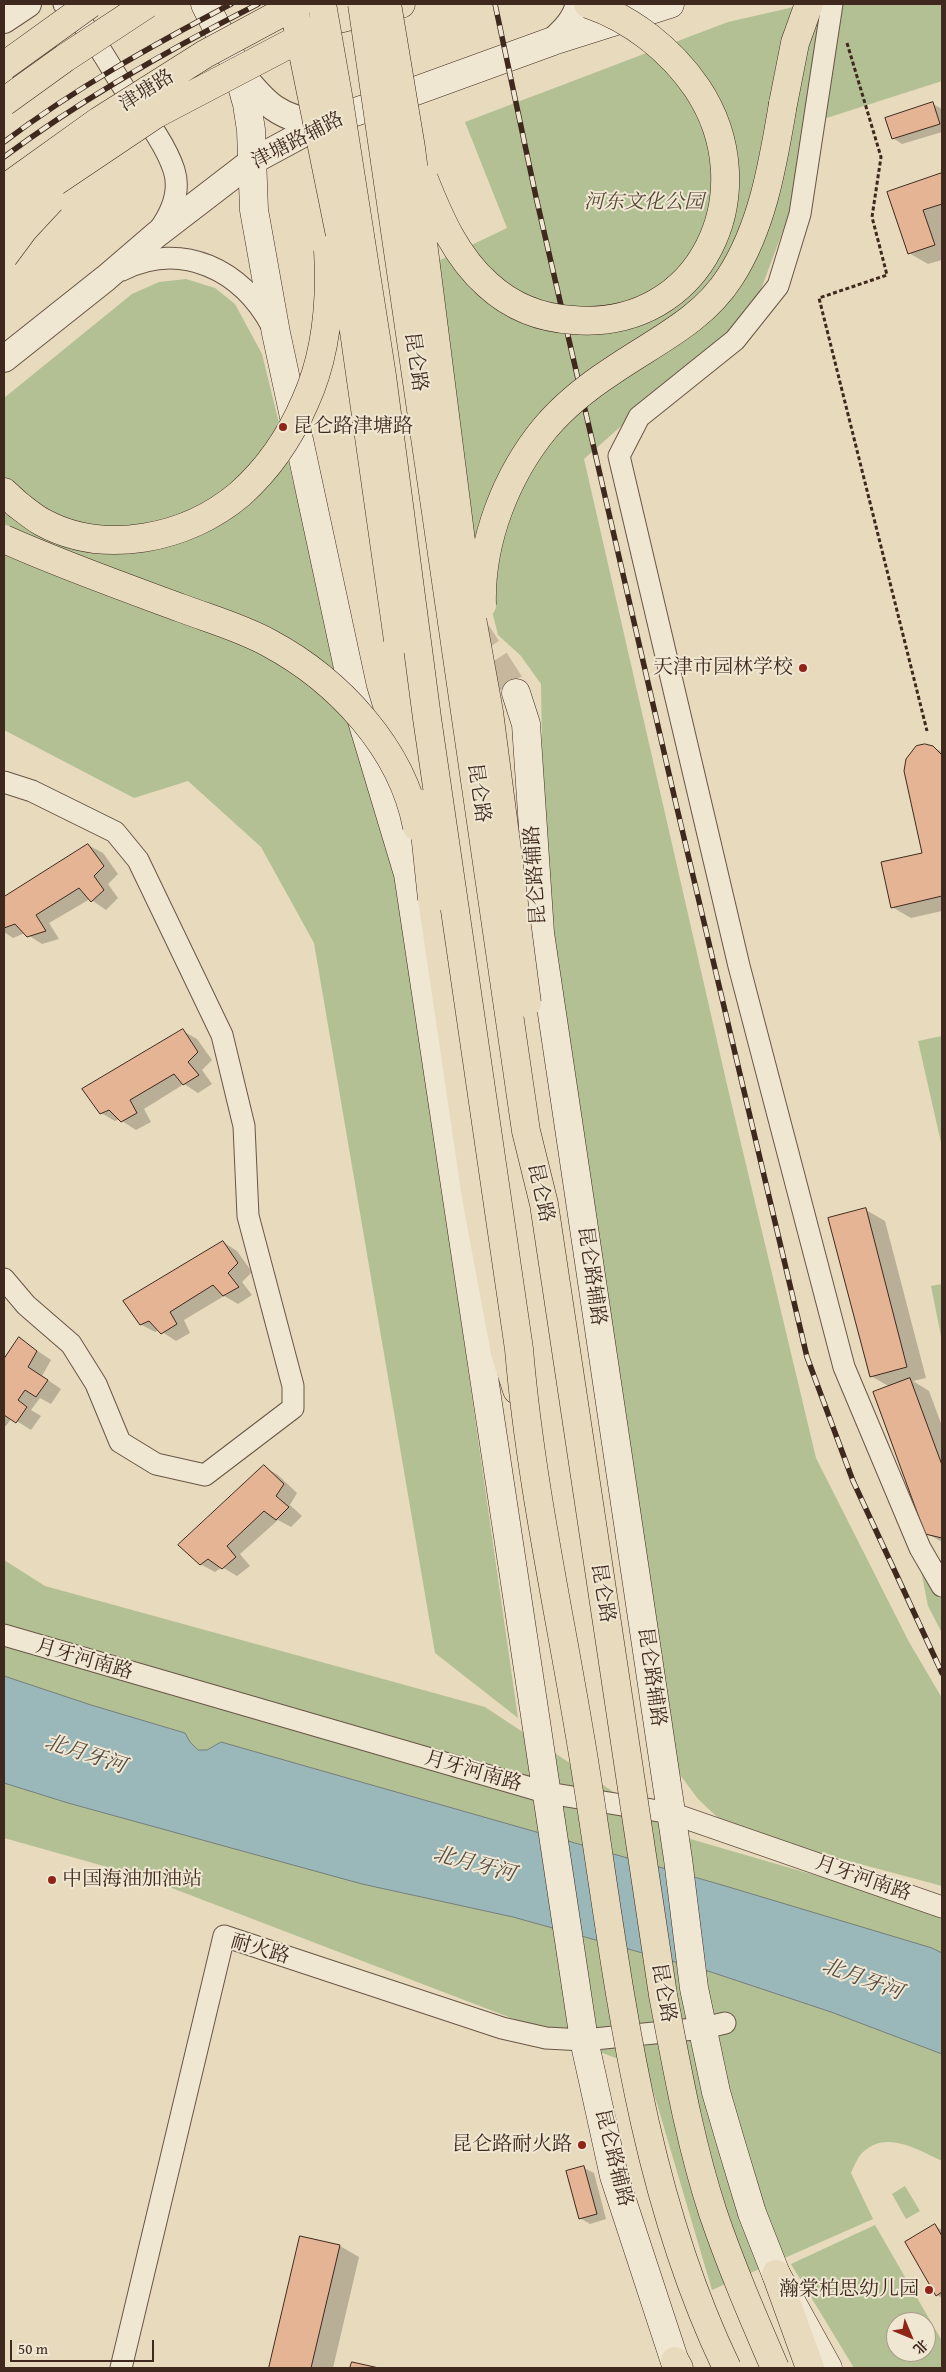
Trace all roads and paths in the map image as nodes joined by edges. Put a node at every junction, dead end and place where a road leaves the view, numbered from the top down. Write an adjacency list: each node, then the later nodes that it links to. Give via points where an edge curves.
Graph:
1 (64, 4): 28 (street, via 86,30 143,116 174,170 175,200)
2 (90, 4): 19 (highway, bridge)
3 (147, 4): 22 (highway, bridge)
4 (205, 4): 20 (main road)
5 (293, 4): 23 (highway, bridge)
6 (298, 4): 26 (highway, 津塘路, bridge, via 205,54 99,121)
7 (362, 4): 40 (highway, 昆仑路, bridge, via 526,1131)
8 (373, 4): 16 (highway)
9 (387, 4): 24 (highway, bridge)
10 (401, 4): 16 (highway, bridge)
11 (579, 4): 18 (street, via 568,27)
12 (588, 4): 24 (highway, bridge, via 631,25 672,58 703,97 722,144 725,186 718,229 702,260 670,293 634,313 584,321 542,316 505,299 486,284 453,241)
13 (670, 4): 18 (main road, 津塘路辅路)
14 (809, 4): 36 (highway, bridge, via 786,79 775,152 762,208 730,278 685,324 613,370 547,426 512,480 489,538 482,584)
15 (832, 4): 43 (street, via 800,214 778,286 735,340 638,417 619,456 739,966 844,1367 920,1548)
16 (330, 11): 21 (highway, bridge); 42 (highway, 昆仑路, bridge, via 519,1349)
17 (846, 40): 37 (path, via 881,157 872,217 888,276 819,298)
18 (553, 41): 23 (main road, 津塘路辅路)
19 (4, 66)
20 (237, 68): 23 (street, via 264,101 280,113); 25 (main road, via 248,104)
21 (196, 94): 27 (highway, bridge, via 115,140); 29 (highway, bridge, via 61,191 33,218)
22 (4, 102)
23 (323, 129): 25 (street, 津塘路辅路); 33 (highway, bridge, via 328,253 326,318 320,354 306,401 273,458 239,494 208,516 178,530 138,539 91,538 67,531 42,522); 39 (highway, bridge, via 422,799)
24 (411, 148): 36 (highway, bridge, via 468,596)
25 (252, 162): 28 (street, 津塘路辅路); 31 (main road, 昆仑路辅路, via 254,210)
26 (4, 189)
27 (4, 219)
28 (156, 235): 30 (street, 津塘路辅路)
29 (4, 256)
30 (106, 278): 31 (street, via 150,258 185,259 203,264 217,269 243,288 265,313); 32 (street, 津塘路辅路)
31 (276, 333): 45 (main road, 昆仑路辅路, via 353,691 408,874)
32 (4, 359)
33 (4, 492)
34 (4, 539): 39 (highway, bridge, via 250,634 296,660 340,694 372,730 401,776 414,807)
35 (516, 692): 46 (main road, 昆仑路辅路, via 526,724 540,933)
36 (489, 712): 40 (highway, bridge, via 542,1131)
37 (928, 731)
38 (4, 782): 41 (street, via 32,791 115,832 138,860 222,1035 244,1126 248,1216 294,1386 293,1408 205,1475 156,1464 120,1442 96,1384 71,1344 26,1305)
39 (432, 900): 42 (highway, bridge, via 476,1197 505,1353)
40 (544, 1204): 54 (highway, 昆仑路, bridge, via 655,1945 682,2097 713,2212 740,2288)
41 (4, 1279)
42 (524, 1411): 53 (highway, 昆仑路, bridge, via 586,1774 616,1979 644,2113 678,2242)
43 (942, 1586)
44 (4, 1635): 45 (street, 月牙河南路)
45 (548, 1793): 46 (street, 月牙河南路); 49 (main road, 昆仑路辅路)
46 (671, 1813): 47 (street, 月牙河南路); 48 (main road, 昆仑路辅路, via 694,1988)
47 (942, 1907)
48 (714, 2026): 49 (street, 耐火路); 50 (main road, via 716,2092 752,2213)
49 (584, 2040): 51 (main road, 昆仑路辅路, via 614,2176); 52 (street, 耐火路, via 546,2038 502,2028 224,1936)
50 (776, 2274): 55 (highway); 56 (main road)
51 (677, 2366)
52 (120, 2368)
53 (727, 2368)
54 (775, 2368)
55 (810, 2368)
56 (828, 2368)

